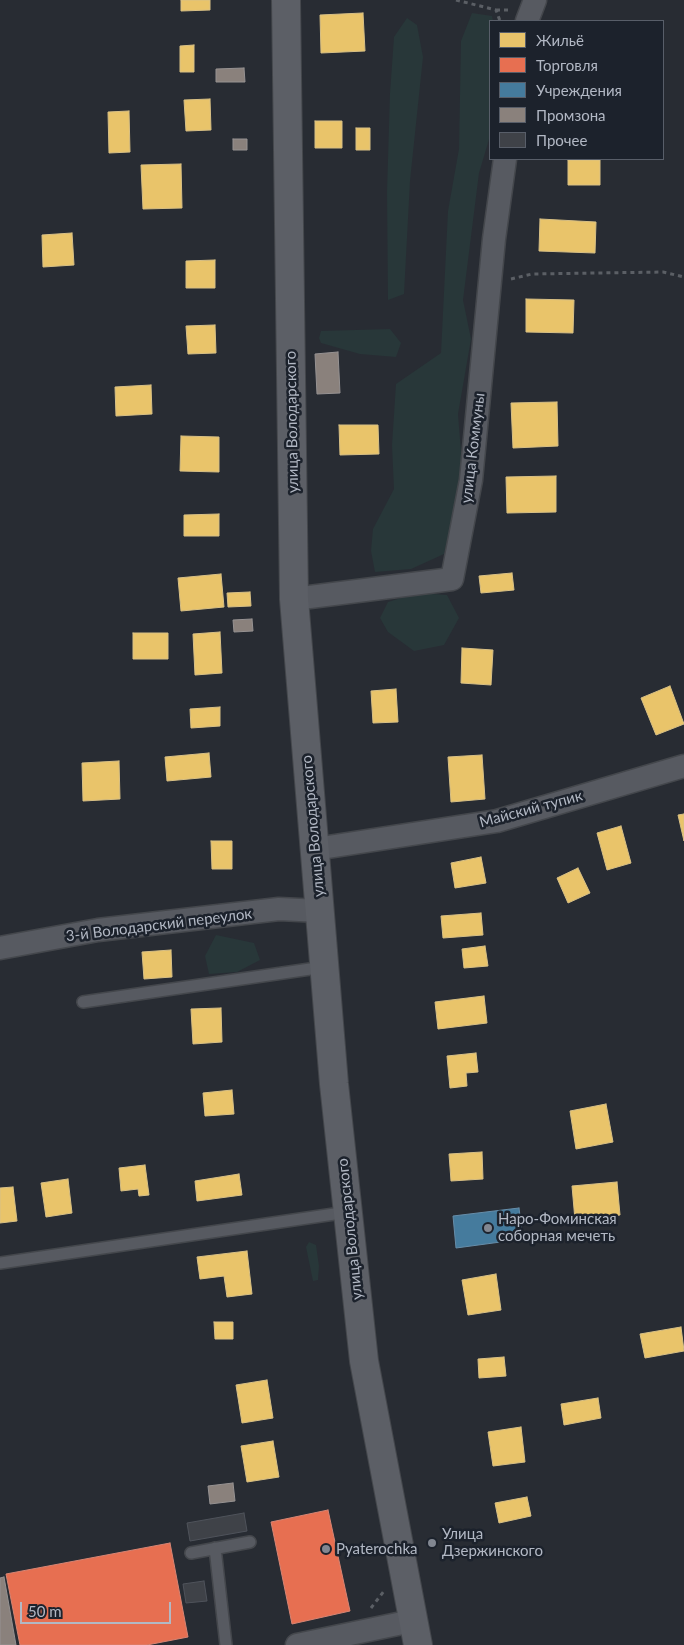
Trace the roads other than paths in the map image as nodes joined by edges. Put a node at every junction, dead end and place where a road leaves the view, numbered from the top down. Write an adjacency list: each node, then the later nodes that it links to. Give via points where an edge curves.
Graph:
1 (286, 0): 5 (main road, улица Володарского)
2 (534, 0): 3 (street)
3 (526, 20)
4 (505, 160): 5 (street, улица Коммуны, via 471,480 452,579)
5 (294, 599): 7 (main road, улица Володарского)
6 (684, 766): 7 (street, Майский тупик, via 498,821)
7 (315, 849): 8 (main road, улица Володарского)
8 (320, 911): 9 (street, 3-й Володарский переулок, via 279,909 136,926); 10 (main road, улица Володарского)
9 (0, 948)
10 (324, 967): 11 (lane); 12 (main road, улица Володарского)
11 (83, 1002)
12 (348, 1212): 13 (lane); 17 (main road, улица Володарского, via 364,1361)
13 (0, 1264)
14 (250, 1542): 15 (lane)
15 (215, 1548): 16 (lane); 18 (lane)
16 (191, 1552)
17 (415, 1633): 19 (street)
18 (226, 1645)
19 (297, 1645)

